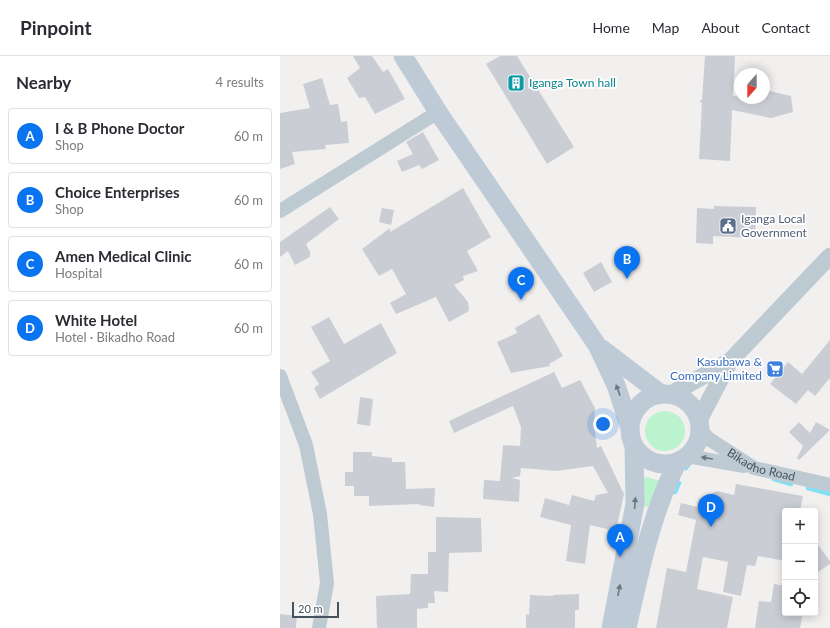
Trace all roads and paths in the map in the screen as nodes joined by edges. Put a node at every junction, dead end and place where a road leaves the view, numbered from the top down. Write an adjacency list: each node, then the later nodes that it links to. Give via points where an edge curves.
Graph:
1 (403, 56): 2 (main road)
2 (438, 112): 3 (street); 5 (main road)
3 (280, 211)
4 (830, 256): 6 (street)
5 (598, 345): 8 (main road); 10 (main road, one-way to 5, via 616,385)
6 (730, 361): 8 (street); 9 (street)
7 (280, 376): 15 (street, via 306,445 320,514 327,583)
8 (666, 394): 9 (main road, via 680,397 689,403); 10 (main road, via 651,396 636,409 631,418)
9 (700, 425): 12 (main road, via 698,440); 13 (street, Bikadho Road, via 714,442)
10 (630, 428): 11 (main road)
11 (634, 447): 12 (main road, via 649,460 669,464); 16 (main road, one-way to 11, via 635,504)
12 (683, 459): 13 (street, one-way to 12, via 704,458); 17 (main road, via 659,504 645,547)
13 (754, 468): 14 (street, Bikadho Road)
14 (830, 485)
15 (319, 628)
16 (611, 628)
17 (627, 628)

